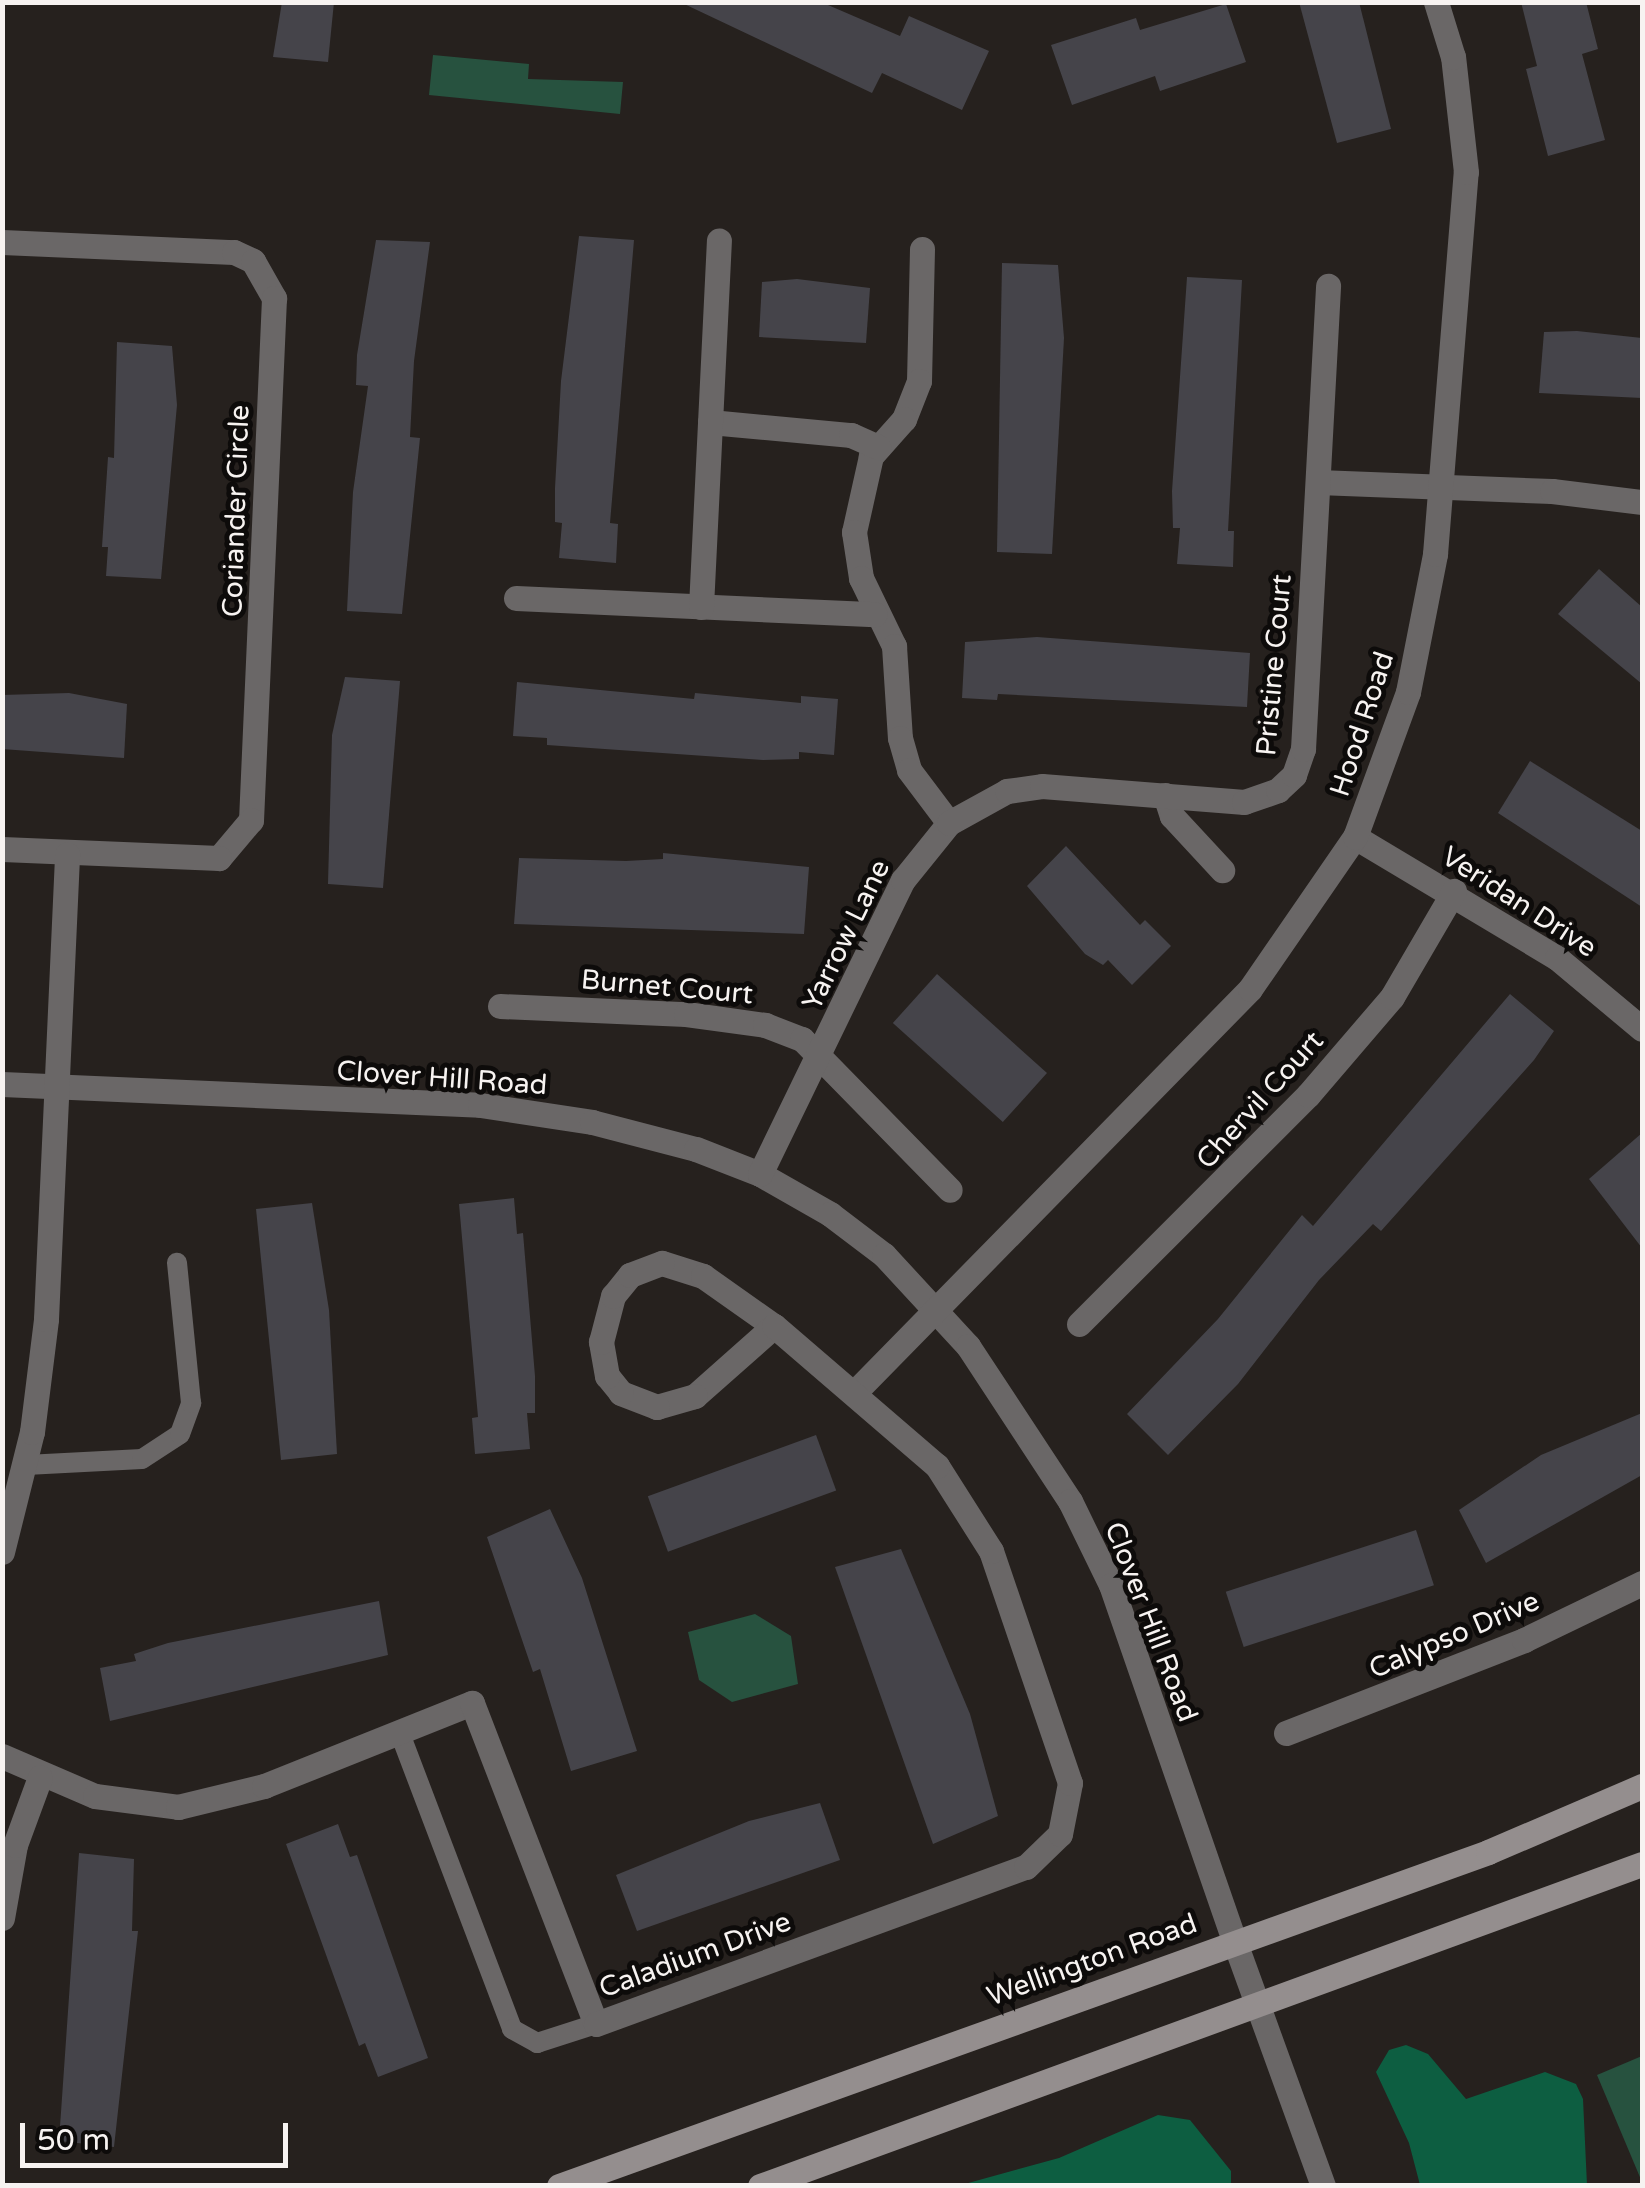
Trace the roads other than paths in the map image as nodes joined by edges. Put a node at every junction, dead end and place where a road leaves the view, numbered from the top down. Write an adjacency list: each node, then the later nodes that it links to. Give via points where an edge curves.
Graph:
1 (1436, 2): 9 (street, Hood Road, via 1453,56 1466,172)
2 (719, 240): 6 (street)
3 (2, 242): 18 (street, Coriander Circle, via 234,252 268,277 274,298 252,820 219,858)
4 (922, 249): 7 (street, via 919,381 904,419)
5 (1328, 286): 8 (street, Pristine Court)
6 (710, 422): 7 (street, via 850,435); 12 (street)
7 (878, 447): 13 (street, via 860,486 854,532)
8 (1318, 482): 9 (street); 14 (street, Pristine Court, via 1303,749 1294,775 1257,800)
9 (1439, 492): 10 (street, via 1552,490); 16 (street, Hood Road, via 1424,624 1408,692)
10 (1642, 502)
11 (516, 598): 12 (street)
12 (701, 606): 13 (street)
13 (876, 614): 15 (street, via 894,646 900,738 909,770)
14 (1165, 796): 15 (street, Yarrow Lane, via 1042,786 1007,791); 19 (street, via 1172,816)
15 (949, 823): 23 (street, Yarrow Lane, via 903,880)
16 (1355, 837): 20 (street, Veridan Drive); 29 (street, Hood Road, via 1250,990)
17 (2, 849): 18 (street, Coriander Circle)
18 (67, 854): 25 (street)
19 (1222, 870)
20 (1454, 891): 22 (street, Veridan Drive, via 1557,958); 30 (street, Chervil Court, via 1392,998 1308,1095)
21 (500, 1006): 23 (street, Burnet Court, via 765,1025 802,1039)
22 (1642, 1029)
23 (820, 1057): 26 (street, Yarrow Lane); 27 (street, Burnet Court)
24 (2, 1084): 25 (street, Clover Hill Road)
25 (52, 1086): 26 (street, Clover Hill Road, via 480,1105 592,1122); 33 (street, via 46,1319)
26 (760, 1174): 29 (street, Clover Hill Road, via 884,1256)
27 (950, 1190)
28 (177, 1264): 33 (lane, via 190,1403 180,1434 142,1458)
29 (938, 1310): 32 (street); 43 (street, Clover Hill Road, via 1023,1421 1111,1585)
30 (1080, 1324)
31 (774, 1326): 31 (street, via 703,1276 662,1263 630,1275 613,1296 602,1355 622,1393 640,1404 675,1406); 32 (street, Caladium Drive)
32 (856, 1392): 45 (street, Caladium Drive, via 937,1466 991,1551 1070,1783 1060,1834 1026,1866)
33 (26, 1464): 34 (street)
34 (2, 1552)
35 (1642, 1583): 37 (street, Calypso Drive, via 1524,1640)
36 (399, 1732): 39 (street, Caladium Drive, via 264,1786 178,1806 139,1806); 45 (lane, via 512,2029 537,2043); 45 (street, Caladium Drive, via 472,1703)
37 (1286, 1734)
38 (2, 1756): 39 (street, Caladium Drive)
39 (40, 1777): 42 (street, via 15,1844)
40 (1642, 1786): 43 (main road, Wellington Road, via 1488,1852)
41 (1642, 1864): 44 (main road)
42 (2, 1918)
43 (1234, 1940): 44 (street, Clover Hill Road); 46 (main road, Wellington Road)
44 (1258, 2008): 47 (main road); 48 (street, Clover Hill Road)
45 (596, 2024)
46 (559, 2186)
47 (760, 2186)
48 (1322, 2186)

